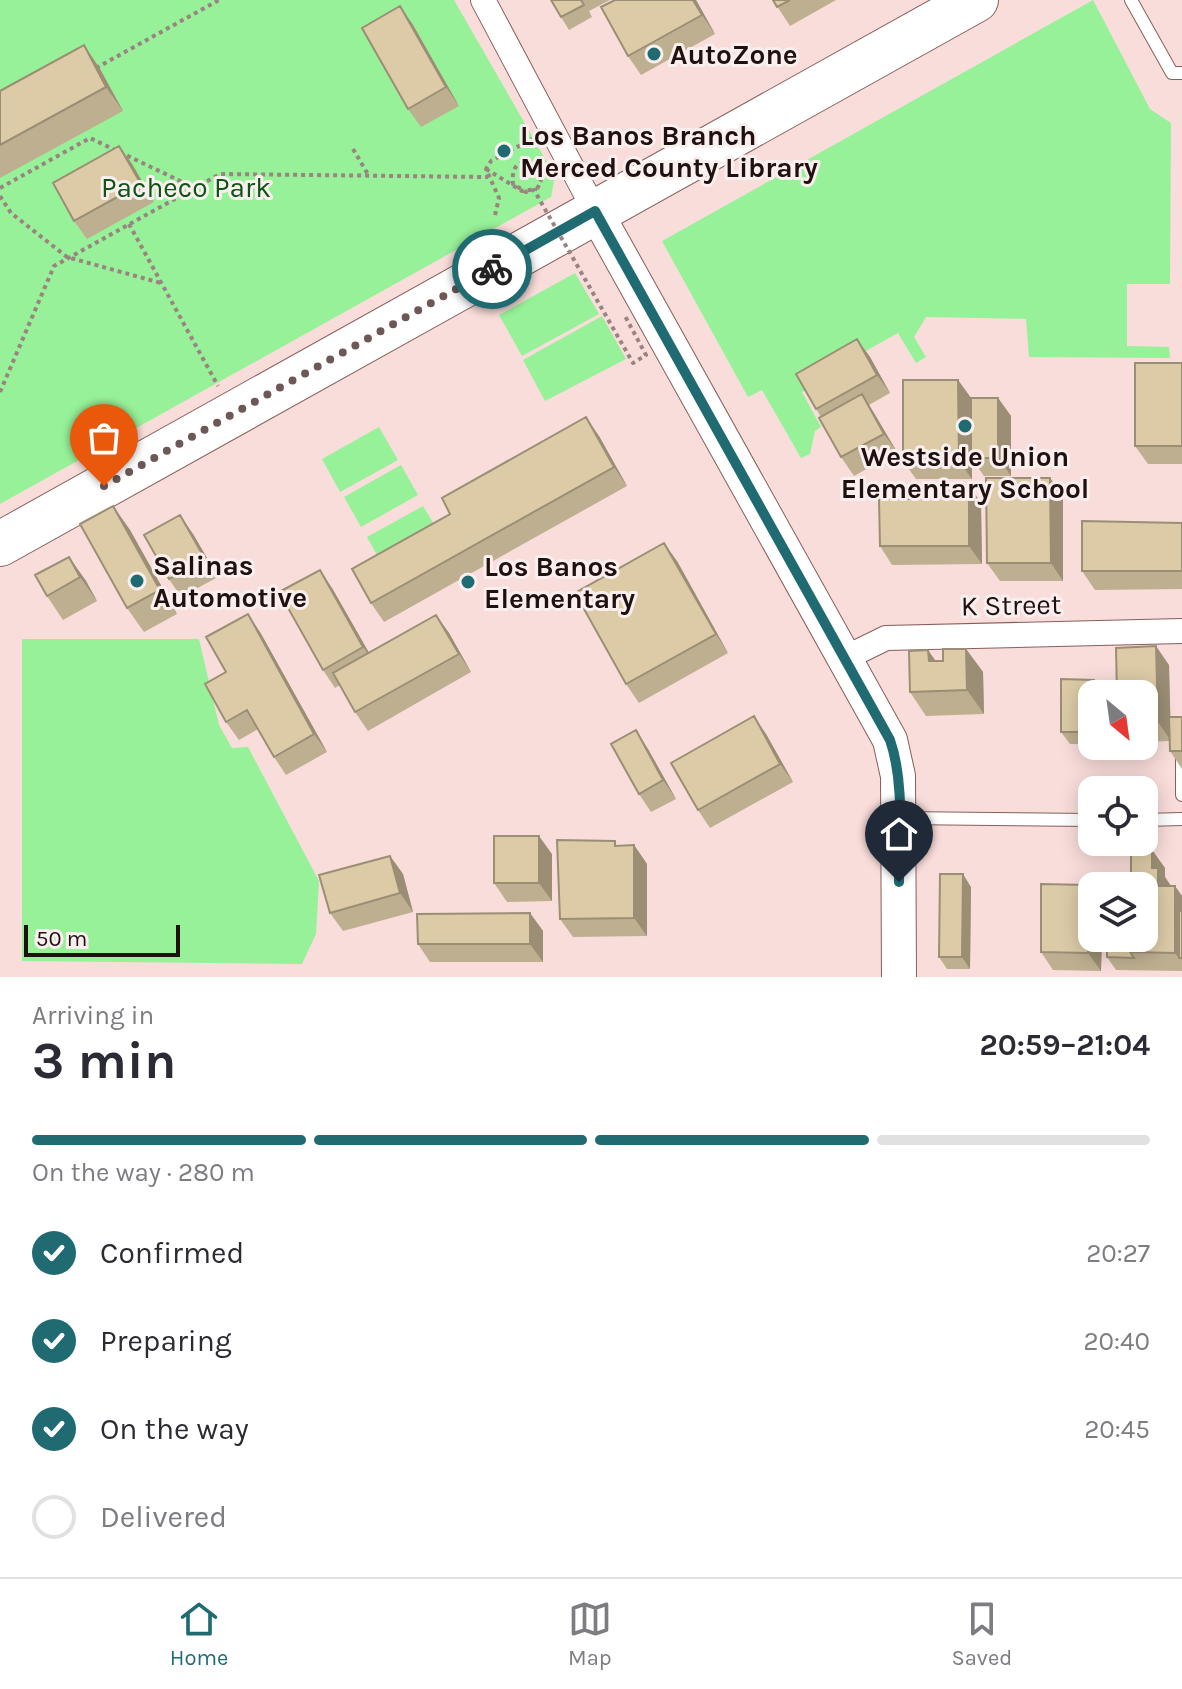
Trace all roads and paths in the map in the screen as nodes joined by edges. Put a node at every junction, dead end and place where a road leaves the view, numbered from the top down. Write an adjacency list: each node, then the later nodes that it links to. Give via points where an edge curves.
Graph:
1 (219, 0): 5 (path)
2 (483, 0): 7 (street)
3 (976, 0): 15 (highway)
4 (1131, 0): 6 (lane, via 1172,73)
5 (96, 68)
6 (1182, 73)
7 (552, 128): 9 (path, via 491,161); 15 (street)
8 (353, 149): 10 (path)
9 (486, 169): 11 (path); 20 (path, bridge, via 505,180 516,187 522,191 530,191 537,189 542,180 536,164 516,165 513,184 519,190 526,192 534,190 633,363 646,355)
10 (369, 176): 11 (path); 13 (path, via 220,174)
11 (488, 177): 16 (path, via 499,198)
12 (0, 188): 13 (path, via 90,138)
13 (195, 188): 17 (path)
14 (0, 196): 18 (path, via 11,213)
15 (595, 211): 22 (highway); 25 (street)
16 (495, 215)
17 (129, 224): 18 (path); 19 (path)
18 (67, 257): 19 (path); 21 (path, via 54,266)
19 (162, 283): 22 (path)
20 (625, 316)
21 (0, 392)
22 (233, 414): 23 (highway)
23 (0, 544)
24 (1182, 631): 25 (street, K Street, via 886,638)
25 (845, 658): 28 (street, via 896,757)
26 (1182, 737): 27 (lane)
27 (1182, 795)
28 (899, 818): 30 (lane); 32 (street)
29 (1182, 819): 31 (lane)
30 (1078, 820)
31 (1158, 820)
32 (899, 977)

